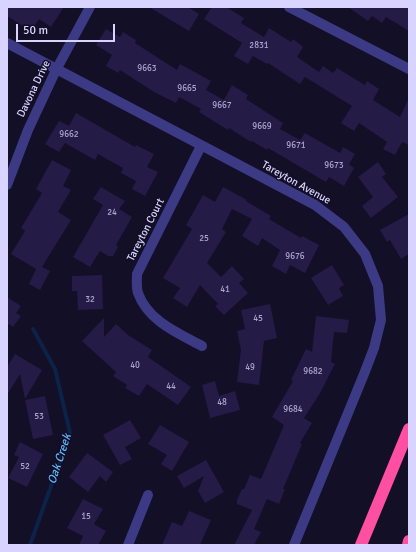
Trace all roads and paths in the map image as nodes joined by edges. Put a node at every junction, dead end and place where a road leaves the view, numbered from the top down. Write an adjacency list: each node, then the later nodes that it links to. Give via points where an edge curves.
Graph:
1 (90, 7): 5 (street, Davona Drive)
2 (289, 7): 4 (street)
3 (7, 43): 5 (street, Tareyton Avenue)
4 (409, 69)
5 (56, 70): 6 (street, Tareyton Avenue); 7 (street, Davona Drive, via 28,130)
6 (201, 146): 8 (street, Tareyton Court, via 137,274 138,292 151,315 175,332); 13 (street, Tareyton Avenue, via 315,205 344,227 365,254 378,286 381,320 374,348)
7 (7, 185)
8 (202, 346)
9 (409, 429): 14 (highway)
10 (148, 495): 12 (street)
11 (409, 542): 15 (highway)
12 (128, 545)
13 (294, 545)
14 (361, 545)
15 (408, 545)

